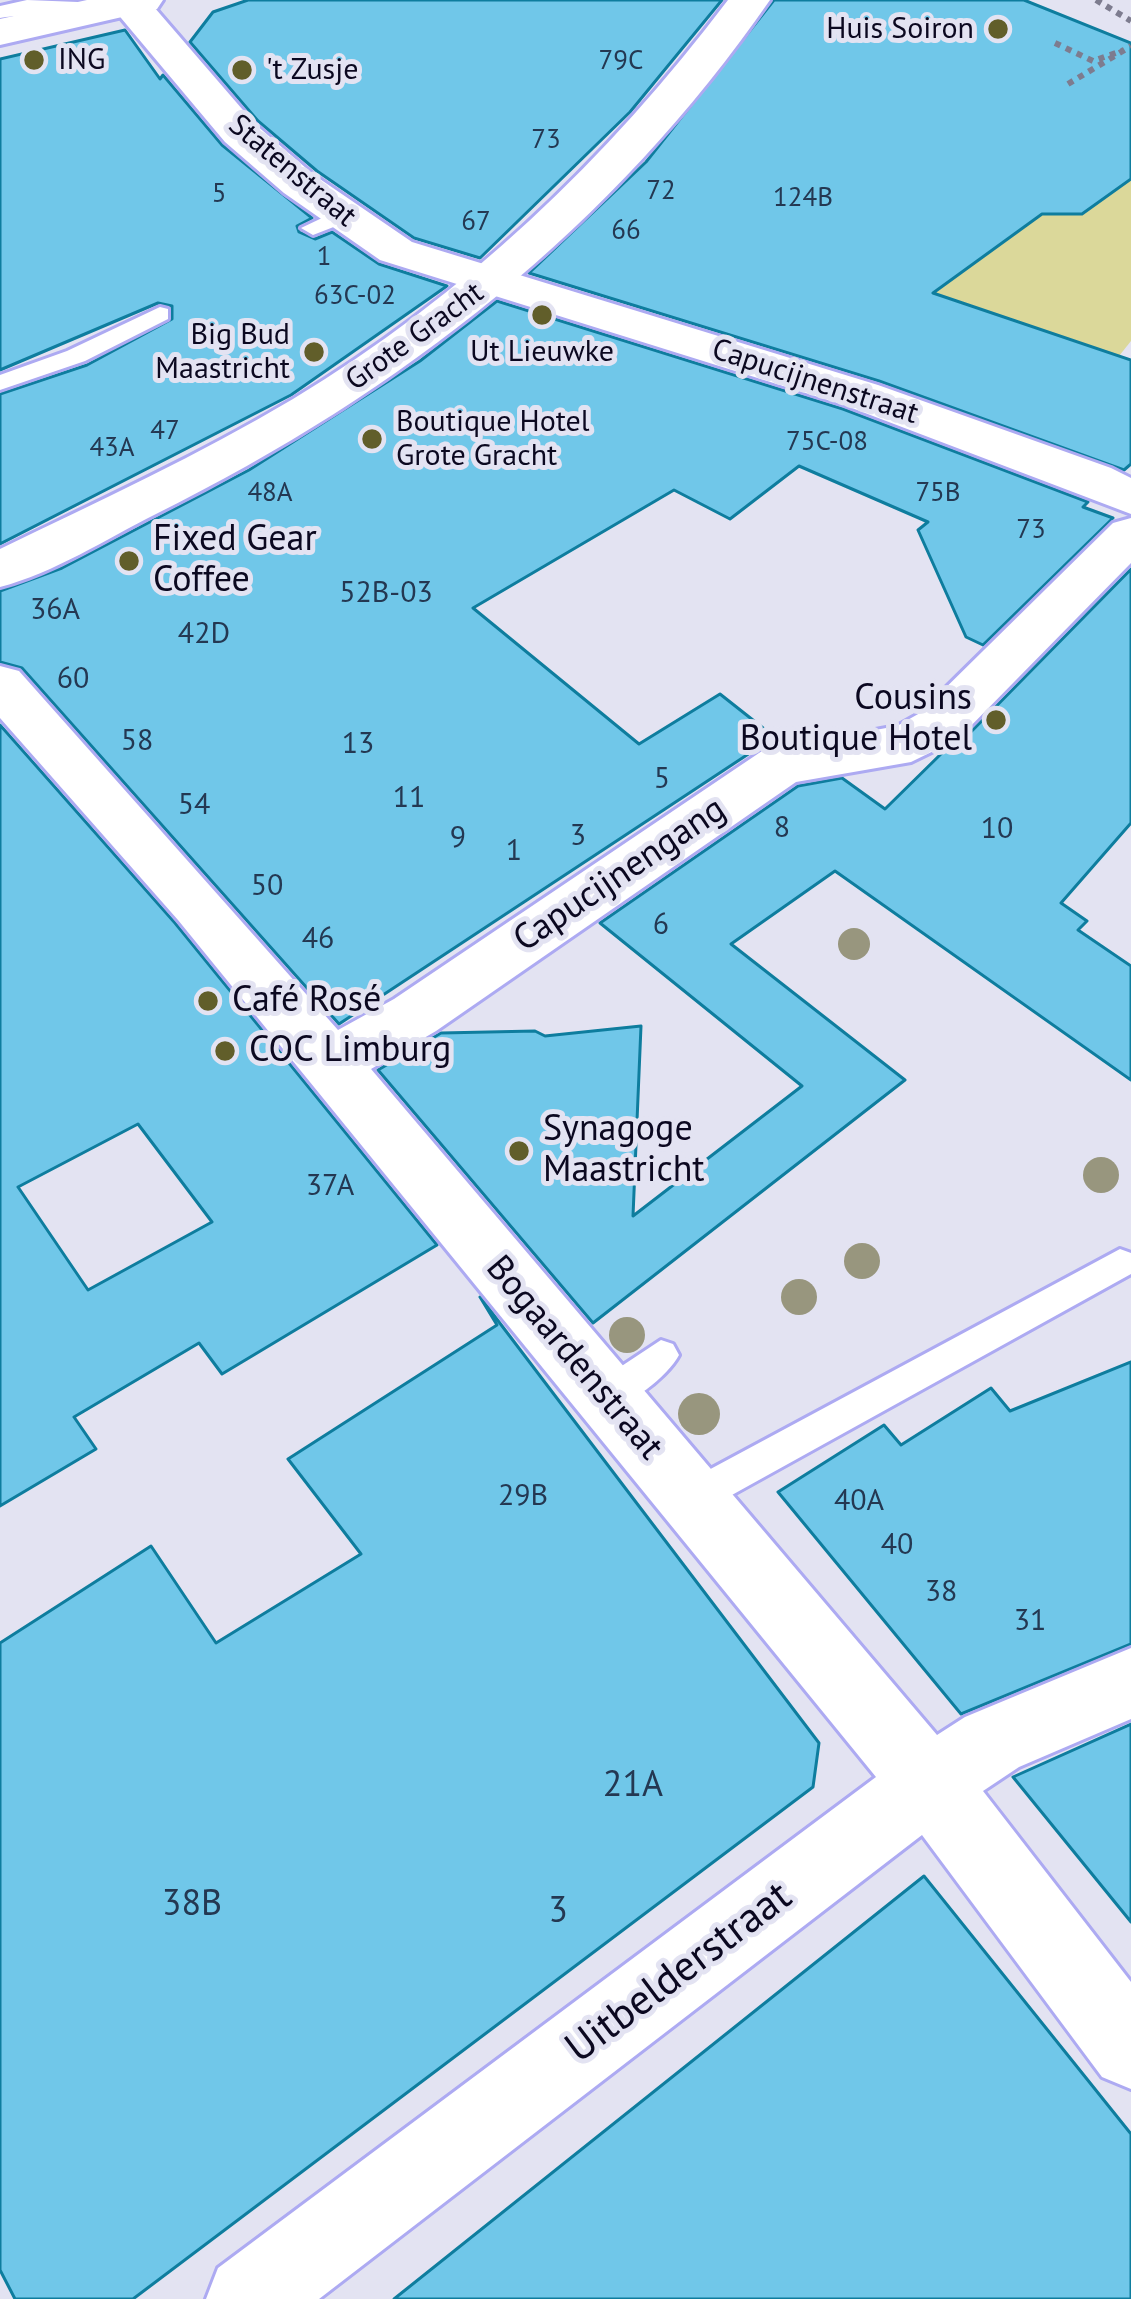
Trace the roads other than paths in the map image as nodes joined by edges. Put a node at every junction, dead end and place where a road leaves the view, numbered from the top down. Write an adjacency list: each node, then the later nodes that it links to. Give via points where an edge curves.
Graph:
1 (749, 0): 5 (street, Grote Gracht, via 660,120)
2 (116, 3): 3 (lane); 4 (street); 5 (street, Statenstraat, via 327,222)
3 (0, 12)
4 (0, 32)
5 (494, 280): 8 (street, Capucijnenstraat, via 861,395); 10 (street, Grote Gracht, via 313,408)
6 (160, 314): 7 (lane)
7 (0, 383)
8 (1131, 498)
9 (1131, 534): 12 (street, Capucijnengang, via 939,726 911,743 781,765 415,1016)
10 (0, 571)
11 (0, 684): 12 (street, Bogaardenstraat, via 105,795)
12 (331, 1063): 15 (street, Bogaardenstraat)
13 (1120, 1263): 16 (lane)
14 (661, 1355): 15 (lane)
15 (606, 1396): 16 (street, Bogaardenstraat)
16 (690, 1498): 18 (street, Bogaardenstraat)
17 (1131, 1683): 18 (street, Uitbelderstraat, via 992,1742)
18 (929, 1783): 19 (street, Bogaardenstraat); 20 (street, Uitbelderstraat)
19 (1131, 2048)
20 (249, 2299)

